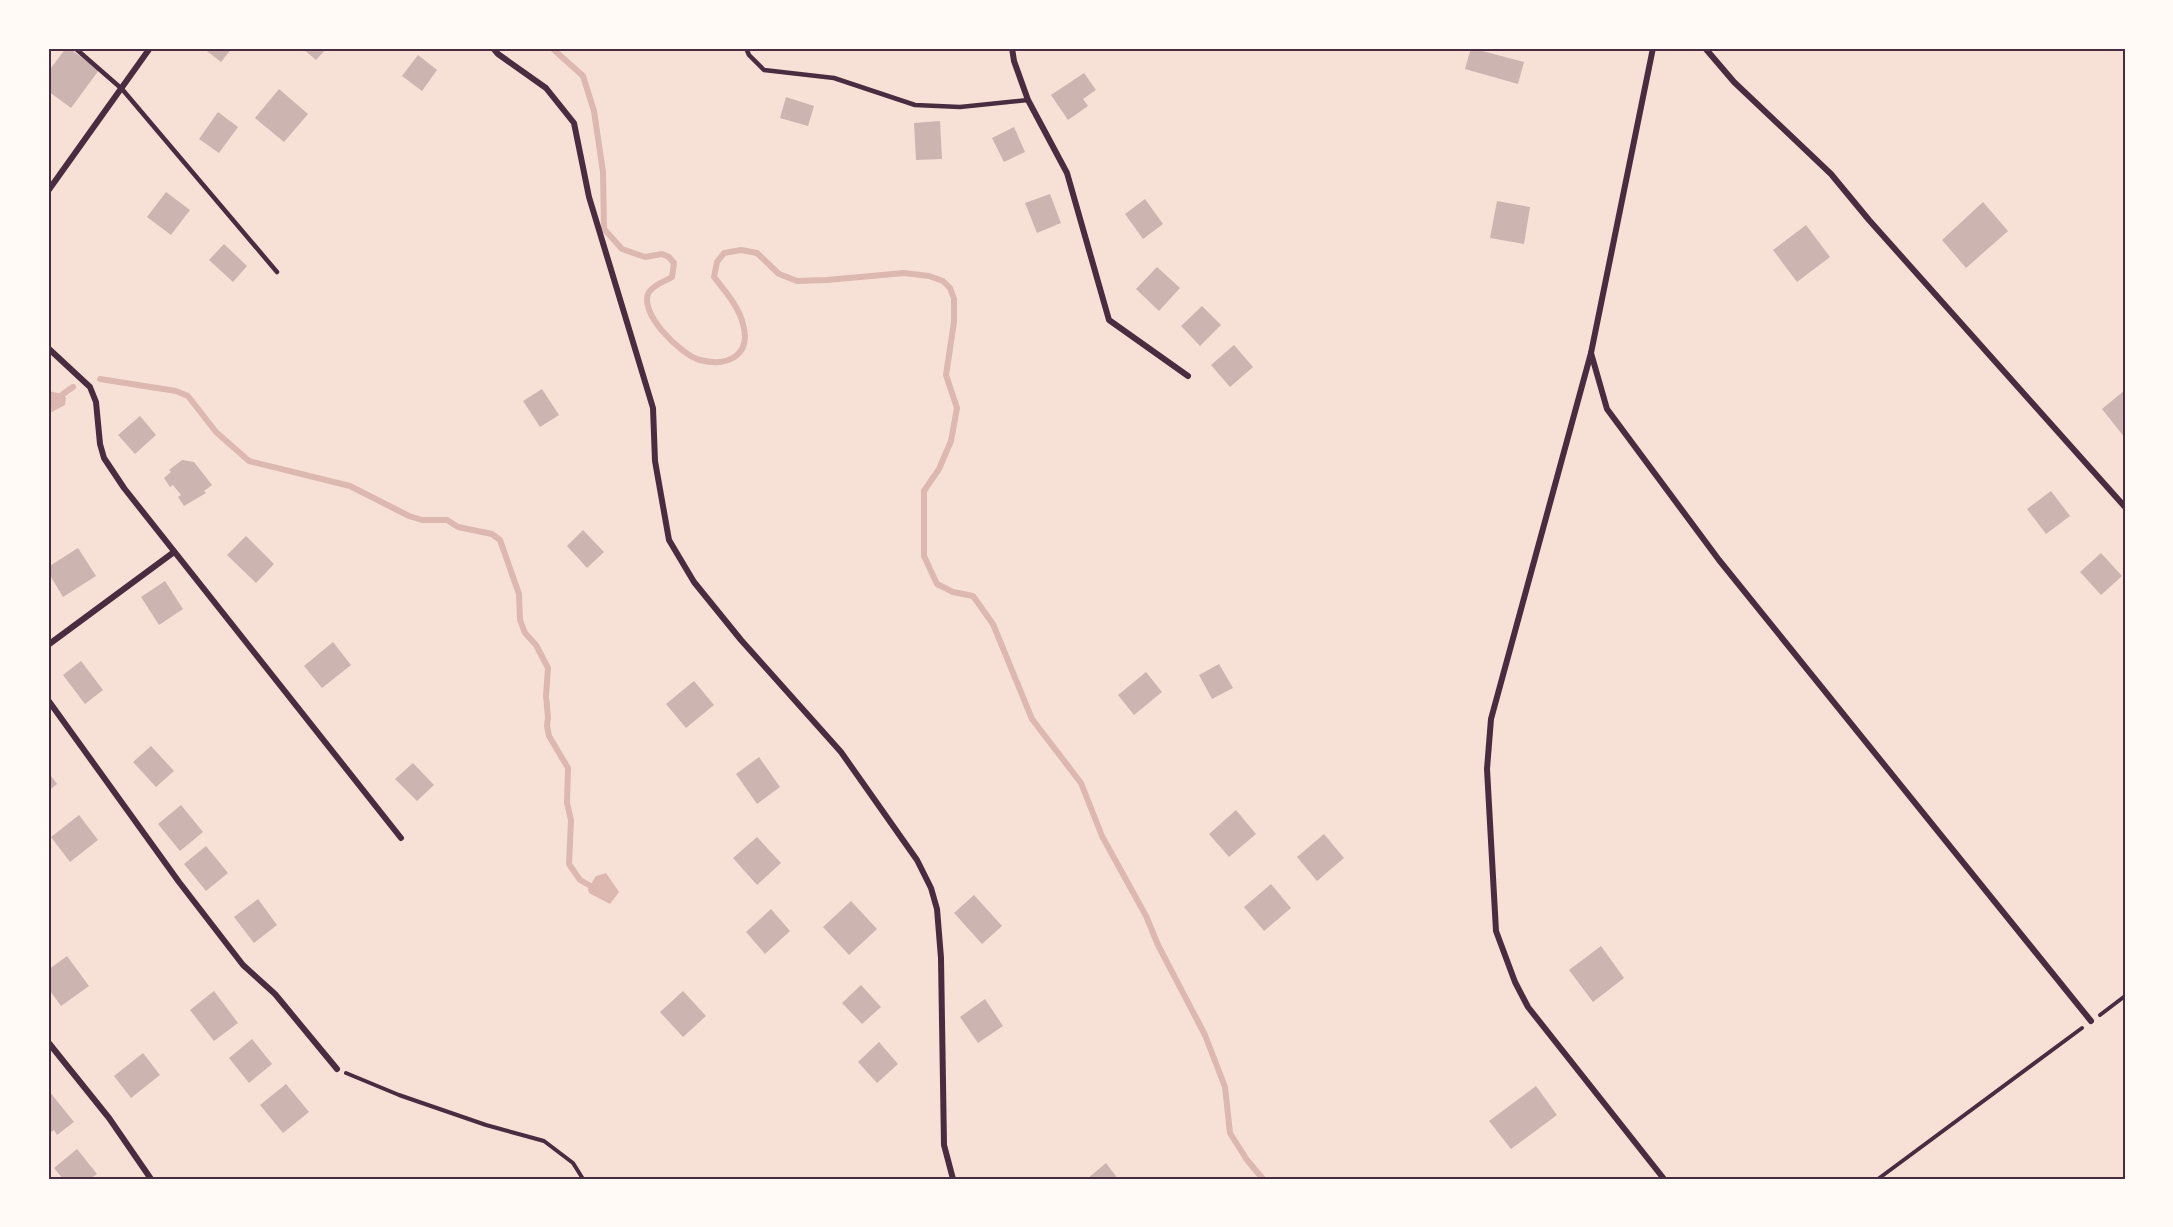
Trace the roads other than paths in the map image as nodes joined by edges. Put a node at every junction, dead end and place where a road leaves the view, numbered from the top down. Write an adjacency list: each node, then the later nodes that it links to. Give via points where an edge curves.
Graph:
1 (75, 48): 8 (lane)
2 (150, 48): 8 (street)
3 (493, 48): 24 (street, via 546,88 574,123 589,197 653,408 655,461 669,540 694,582 841,752 931,888 941,958 944,1145)
4 (746, 48): 9 (lane, via 764,70 834,78 915,105 960,107)
5 (1012, 48): 9 (street)
6 (1653, 48): 13 (street)
7 (1705, 48): 15 (street, via 1734,82 1831,174)
8 (122, 89): 10 (street); 11 (lane)
9 (1028, 100): 14 (street, via 1067,173 1109,320)
10 (48, 191)
11 (277, 272)
12 (48, 348): 16 (street, via 90,387 104,458)
13 (1591, 353): 20 (street, via 1607,409 1712,550); 25 (street, via 1491,719 1487,769 1496,931 1528,1006)
14 (1188, 376)
15 (2125, 507)
16 (174, 552): 17 (street); 19 (street)
17 (48, 645)
18 (48, 700): 22 (street, via 243,965 275,994)
19 (401, 838)
20 (2091, 1022)
21 (48, 1042): 23 (street, via 109,1118)
22 (337, 1069)
23 (151, 1179)
24 (953, 1179)
25 (1664, 1179)

